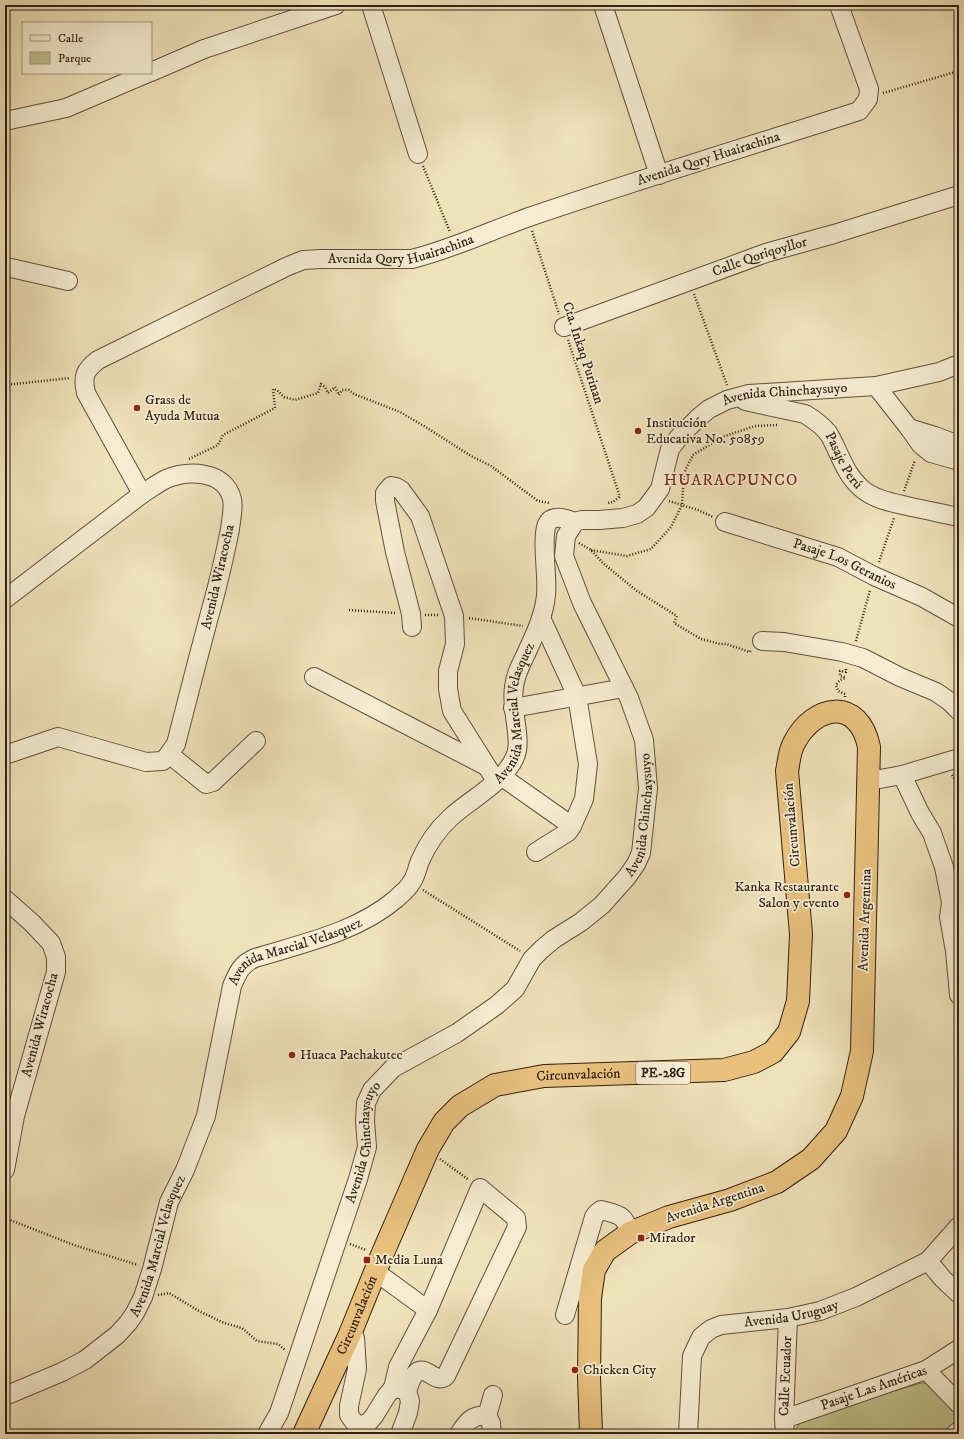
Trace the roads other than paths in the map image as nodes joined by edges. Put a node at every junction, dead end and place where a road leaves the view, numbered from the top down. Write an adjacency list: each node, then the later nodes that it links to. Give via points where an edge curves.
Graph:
1 (336, 5): 5 (street, via 204,49)
2 (371, 5): 8 (street)
3 (603, 5): 9 (street)
4 (839, 5): 9 (street, Avenida Qory Huairachina, via 869,89 868,99 858,111)
5 (152, 72)
6 (146, 74): 7 (street, via 66,108)
7 (5, 121)
8 (418, 154)
9 (659, 175): 20 (street, Avenida Qory Huairachina, via 412,259 303,260 98,360 85,376 86,393)
10 (959, 195): 13 (street, Calle Qoriqoyllor, via 766,253)
11 (5, 268): 12 (street)
12 (68, 281)
13 (564, 327)
14 (959, 364): 15 (street, Avenida Chinchaysuyo, via 939,372)
15 (876, 386): 16 (street, Avenida Chinchaysuyo, via 749,394); 17 (street)
16 (731, 398): 21 (street, Pasaje Perú, via 805,414 813,419 829,435 849,474 862,489 874,497 899,505); 23 (street, Avenida Chinchaysuyo, via 709,410 679,437 670,449 660,489 646,508 623,518 582,520)
17 (909, 428): 18 (street); 19 (street, via 931,453)
18 (959, 445)
19 (959, 461)
20 (142, 494): 24 (street, Avenida Wiracocha); 35 (street, Avenida Wiracocha, via 166,480 184,475 206,474 223,483 232,499 233,512 225,555 176,744)
21 (959, 517)
22 (724, 522): 26 (street, Pasaje Los Geranios, via 838,556)
23 (569, 525): 25 (street, Avenida Marcial Velasquez, via 554,518 547,525 546,594); 30 (street, Avenida Chinchaysuyo, via 564,556 582,603)
24 (5, 598)
25 (541, 618): 31 (street); 32 (street, Avenida Marcial Velasquez, via 515,680)
26 (959, 618)
27 (412, 627): 38 (street, via 385,501 385,493 390,486 401,490 420,516 454,616 455,644 448,671 452,711)
28 (762, 641): 33 (street, via 784,642 855,656 936,692 949,700)
29 (314, 677): 38 (street)
30 (624, 688): 31 (street); 64 (street, Avenida Chinchaysuyo, via 630,698 644,740 648,788 641,852 636,864 602,905 554,939 532,959 515,989 497,1005 457,1033 393,1068 372,1090 366,1104 367,1147 279,1414)
31 (577, 696): 32 (street); 41 (street, via 588,764 584,799)
32 (513, 708): 38 (street, Avenida Marcial Velasquez, via 518,745 515,757 507,770)
33 (959, 711)
34 (256, 740): 35 (street, via 209,784)
35 (169, 754): 36 (street, via 163,761 146,762 58,737)
36 (5, 755)
37 (959, 758): 39 (street)
38 (495, 774): 41 (street); 59 (street, Avenida Marcial Velasquez, via 488,789 450,818 436,835 423,855 412,883 374,916 332,935 255,958 241,968 232,986 206,1116 169,1202 143,1297 118,1335 85,1360)
39 (902, 775): 40 (street); 44 (street, via 932,833 944,867 951,902 949,917)
40 (869, 781): 47 (highway, Avenida Argentina / PE-28G, via 862,1051 852,1096 836,1131 811,1159 776,1182 730,1200 669,1217); 49 (highway, Circunvalación / PE-28G, via 868,741 860,723 849,714 822,714 802,731 793,744 787,771 801,934 798,1001 789,1032 773,1052 754,1062 724,1070 544,1076 495,1085 460,1106 444,1122 428,1149)
41 (572, 826): 42 (street, via 568,832)
42 (536, 852)
43 (5, 899): 45 (street, Avenida Wiracocha, via 51,943 56,957 56,972 15,1116)
44 (959, 995)
45 (5, 1170)
46 (959, 1226): 48 (street, Avenida Uruguay)
47 (630, 1234): 52 (street, via 627,1222 620,1215 601,1210 597,1212); 69 (highway, Avenida Argentina / PE-28G, via 604,1251 594,1270 590,1298 588,1377)
48 (928, 1261): 50 (street); 53 (street, Avenida Uruguay, via 856,1297 820,1311)
49 (381, 1265): 51 (street); 54 (highway, Circunvalación / PE-28G)
50 (959, 1294)
51 (428, 1310): 57 (street, via 398,1367); 57 (street, via 480,1188 516,1218 517,1226 444,1379 440,1380 420,1371)
52 (565, 1315)
53 (788, 1318): 62 (street, Calle Ecuador); 70 (street, Avenida Uruguay, via 721,1325 701,1337 692,1356)
54 (350, 1334): 57 (street, via 355,1338 357,1369 349,1406 349,1415 354,1422 360,1425 368,1423 387,1395); 65 (highway, Circunvalación / PE-28G)
55 (959, 1349): 56 (street, Pasaje Las Américas)
56 (926, 1370): 60 (street); 62 (street, Pasaje Las Américas)
57 (400, 1390): 66 (street, via 410,1401)
58 (493, 1395): 61 (street)
59 (5, 1396)
60 (959, 1404)
61 (486, 1416): 67 (street, via 472,1418); 68 (street, via 491,1423)
62 (784, 1427)
63 (959, 1431): 71 (street)
64 (267, 1434)
65 (304, 1434)
66 (400, 1434)
67 (460, 1434)
68 (492, 1434)
69 (591, 1434)
70 (688, 1434)
71 (955, 1434)

